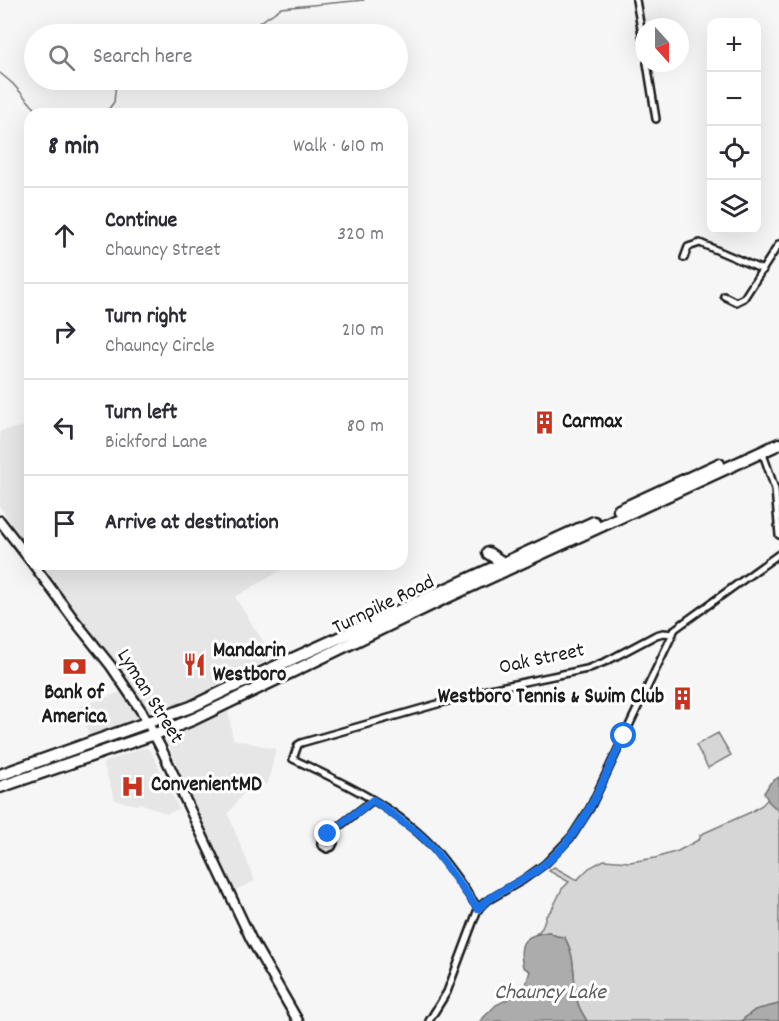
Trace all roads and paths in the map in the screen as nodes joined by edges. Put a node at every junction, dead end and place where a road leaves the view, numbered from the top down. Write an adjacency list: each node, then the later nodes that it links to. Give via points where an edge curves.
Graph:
1 (636, 0): 2 (street)
2 (639, 18)
3 (648, 72): 4 (street)
4 (656, 119)
5 (779, 244): 7 (street)
6 (684, 258): 7 (street, via 690,246 700,243)
7 (762, 270): 8 (street, via 741,301 732,302)
8 (724, 296)
9 (779, 436): 17 (highway, Turnpike Road)
10 (779, 444): 11 (highway, Turnpike Road)
11 (762, 451): 13 (street, via 775,489); 23 (highway, Turnpike Road, via 229,703)
12 (0, 520): 14 (street)
13 (779, 535)
14 (24, 552)
15 (488, 553): 17 (highway)
16 (779, 554): 21 (street, Oak Street, via 682,622)
17 (503, 563): 20 (highway, Turnpike Road)
18 (38, 570): 22 (street, Lyman Street)
19 (429, 584): 20 (highway)
20 (428, 598): 22 (highway, Turnpike Road)
21 (673, 634): 26 (street, Oak Street, via 663,633 608,661 576,672 490,689 298,745 293,759); 28 (street, via 579,827 541,867)
22 (149, 723): 23 (street, Lyman Street); 24 (highway, Turnpike Road)
23 (155, 734): 25 (highway, Turnpike Road); 29 (street, Lyman Street, via 251,939)
24 (0, 775)
25 (0, 787)
26 (373, 800): 27 (street); 28 (street, via 432,847)
27 (328, 834)
28 (478, 909): 30 (street, via 447,992)
29 (298, 1021)
30 (429, 1021)

